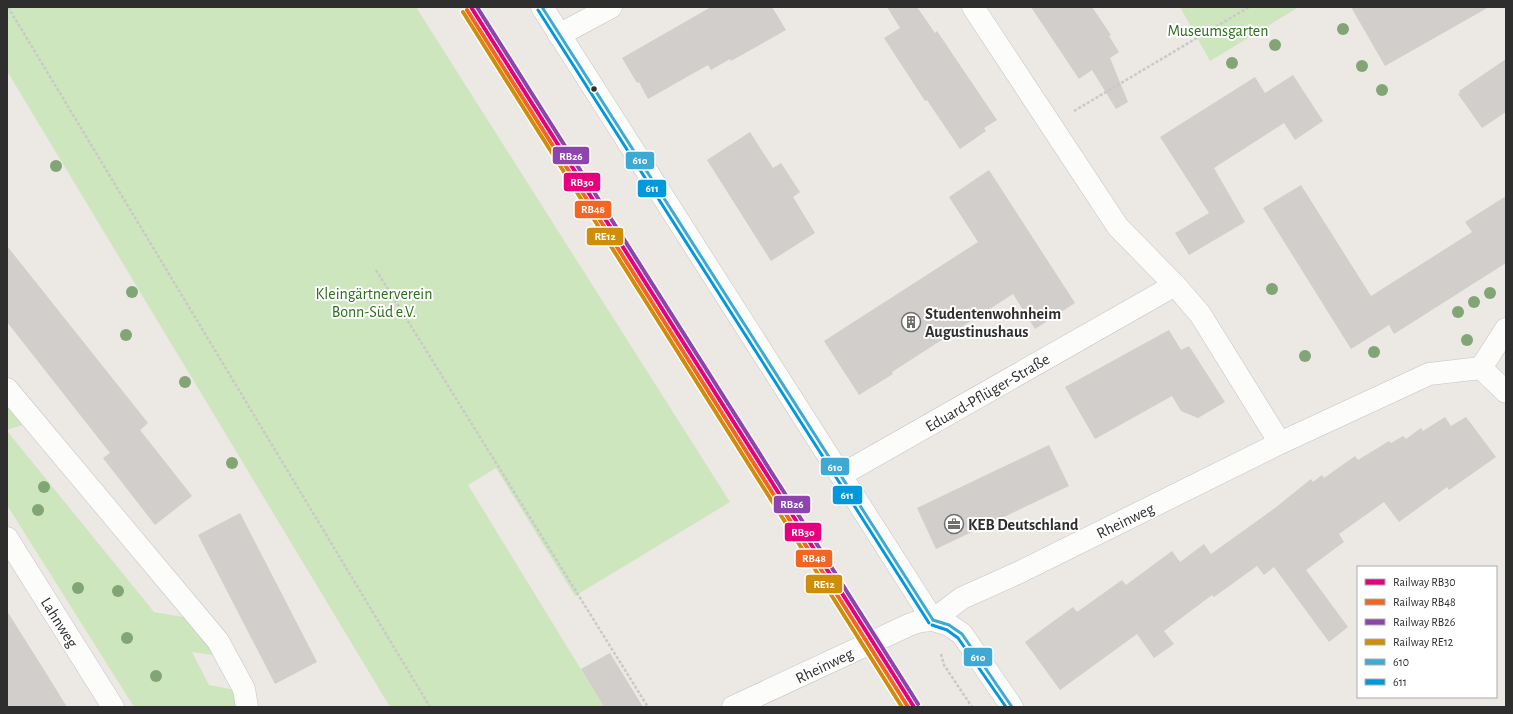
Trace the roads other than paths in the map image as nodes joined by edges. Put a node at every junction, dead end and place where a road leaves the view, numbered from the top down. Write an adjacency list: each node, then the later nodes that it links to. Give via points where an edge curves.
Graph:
1 (542, 7): 4 (street)
2 (611, 7): 4 (street)
3 (973, 7): 5 (street, via 1118,227)
4 (559, 35): 11 (street)
5 (1175, 285): 10 (street, via 1200,314); 11 (street, Eduard-Pflüger-Straße)
6 (1506, 329): 7 (street)
7 (1481, 368): 9 (street); 10 (street, Rheinweg, via 1429,374)
8 (7, 388): 15 (street, via 218,641 244,689)
9 (1506, 392)
10 (1280, 443): 13 (street, Rheinweg, via 1020,572 962,598)
11 (842, 476): 13 (street)
12 (7, 538): 14 (street, Lahnweg)
13 (933, 620): 16 (street, Rheinweg, via 911,624); 17 (street, via 949,625 962,634)
14 (113, 707)
15 (247, 707)
16 (733, 707)
17 (1012, 707)

